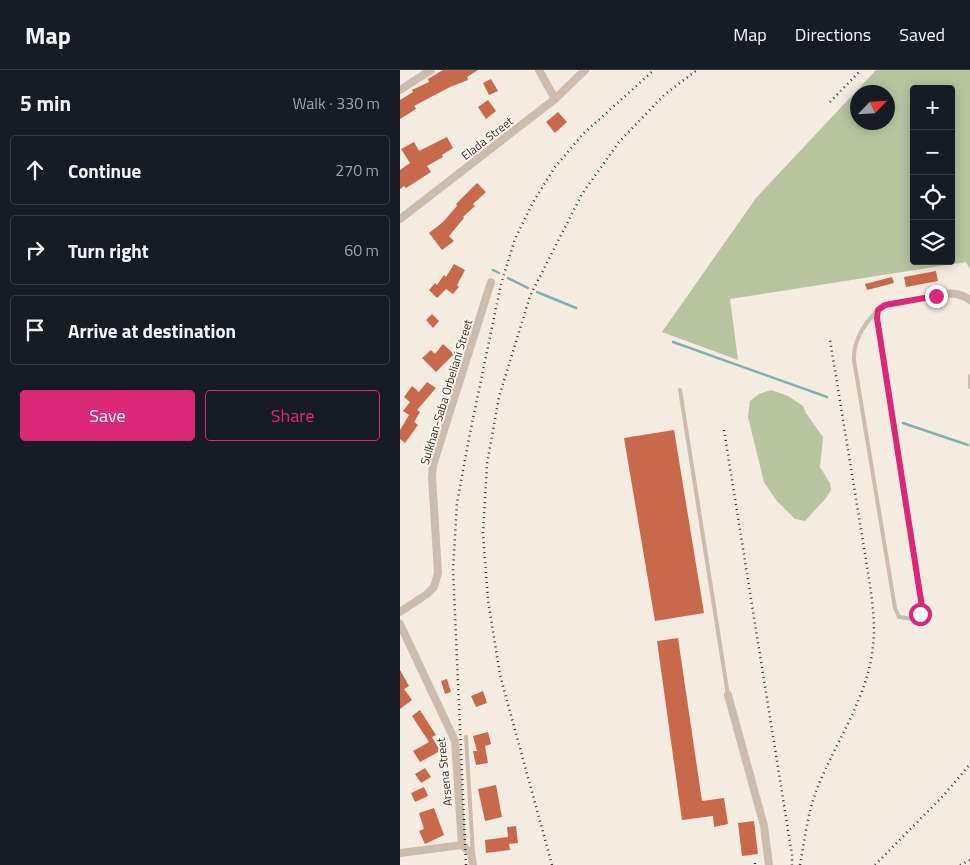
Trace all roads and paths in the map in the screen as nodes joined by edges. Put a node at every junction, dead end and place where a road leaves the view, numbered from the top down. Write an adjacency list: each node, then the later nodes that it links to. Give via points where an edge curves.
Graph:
1 (431, 70): 4 (street)
2 (539, 70): 5 (street)
3 (585, 70): 5 (street, Elada Street)
4 (400, 90)
5 (555, 99): 6 (street, Elada Street)
6 (400, 219)
7 (491, 282): 14 (street, Sulkhan-Saba Orbeliani Street, via 433,465 438,573 434,587)
8 (936, 296): 9 (street, via 952,293); 10 (lane, via 885,305)
9 (970, 300)
10 (878, 310): 10 (lane, via 857,339 854,360 895,608 899,617 912,619 920,614 922,607)
11 (970, 376): 12 (lane)
12 (970, 387)
13 (680, 390): 16 (lane)
14 (400, 612)
15 (400, 624): 18 (street, Arsena Street, via 455,741)
16 (728, 695): 21 (street, via 764,826)
17 (466, 737): 20 (lane)
18 (462, 845): 19 (street); 20 (street, Arsena Street, via 471,854)
19 (400, 853)
20 (473, 864)
21 (769, 865)

